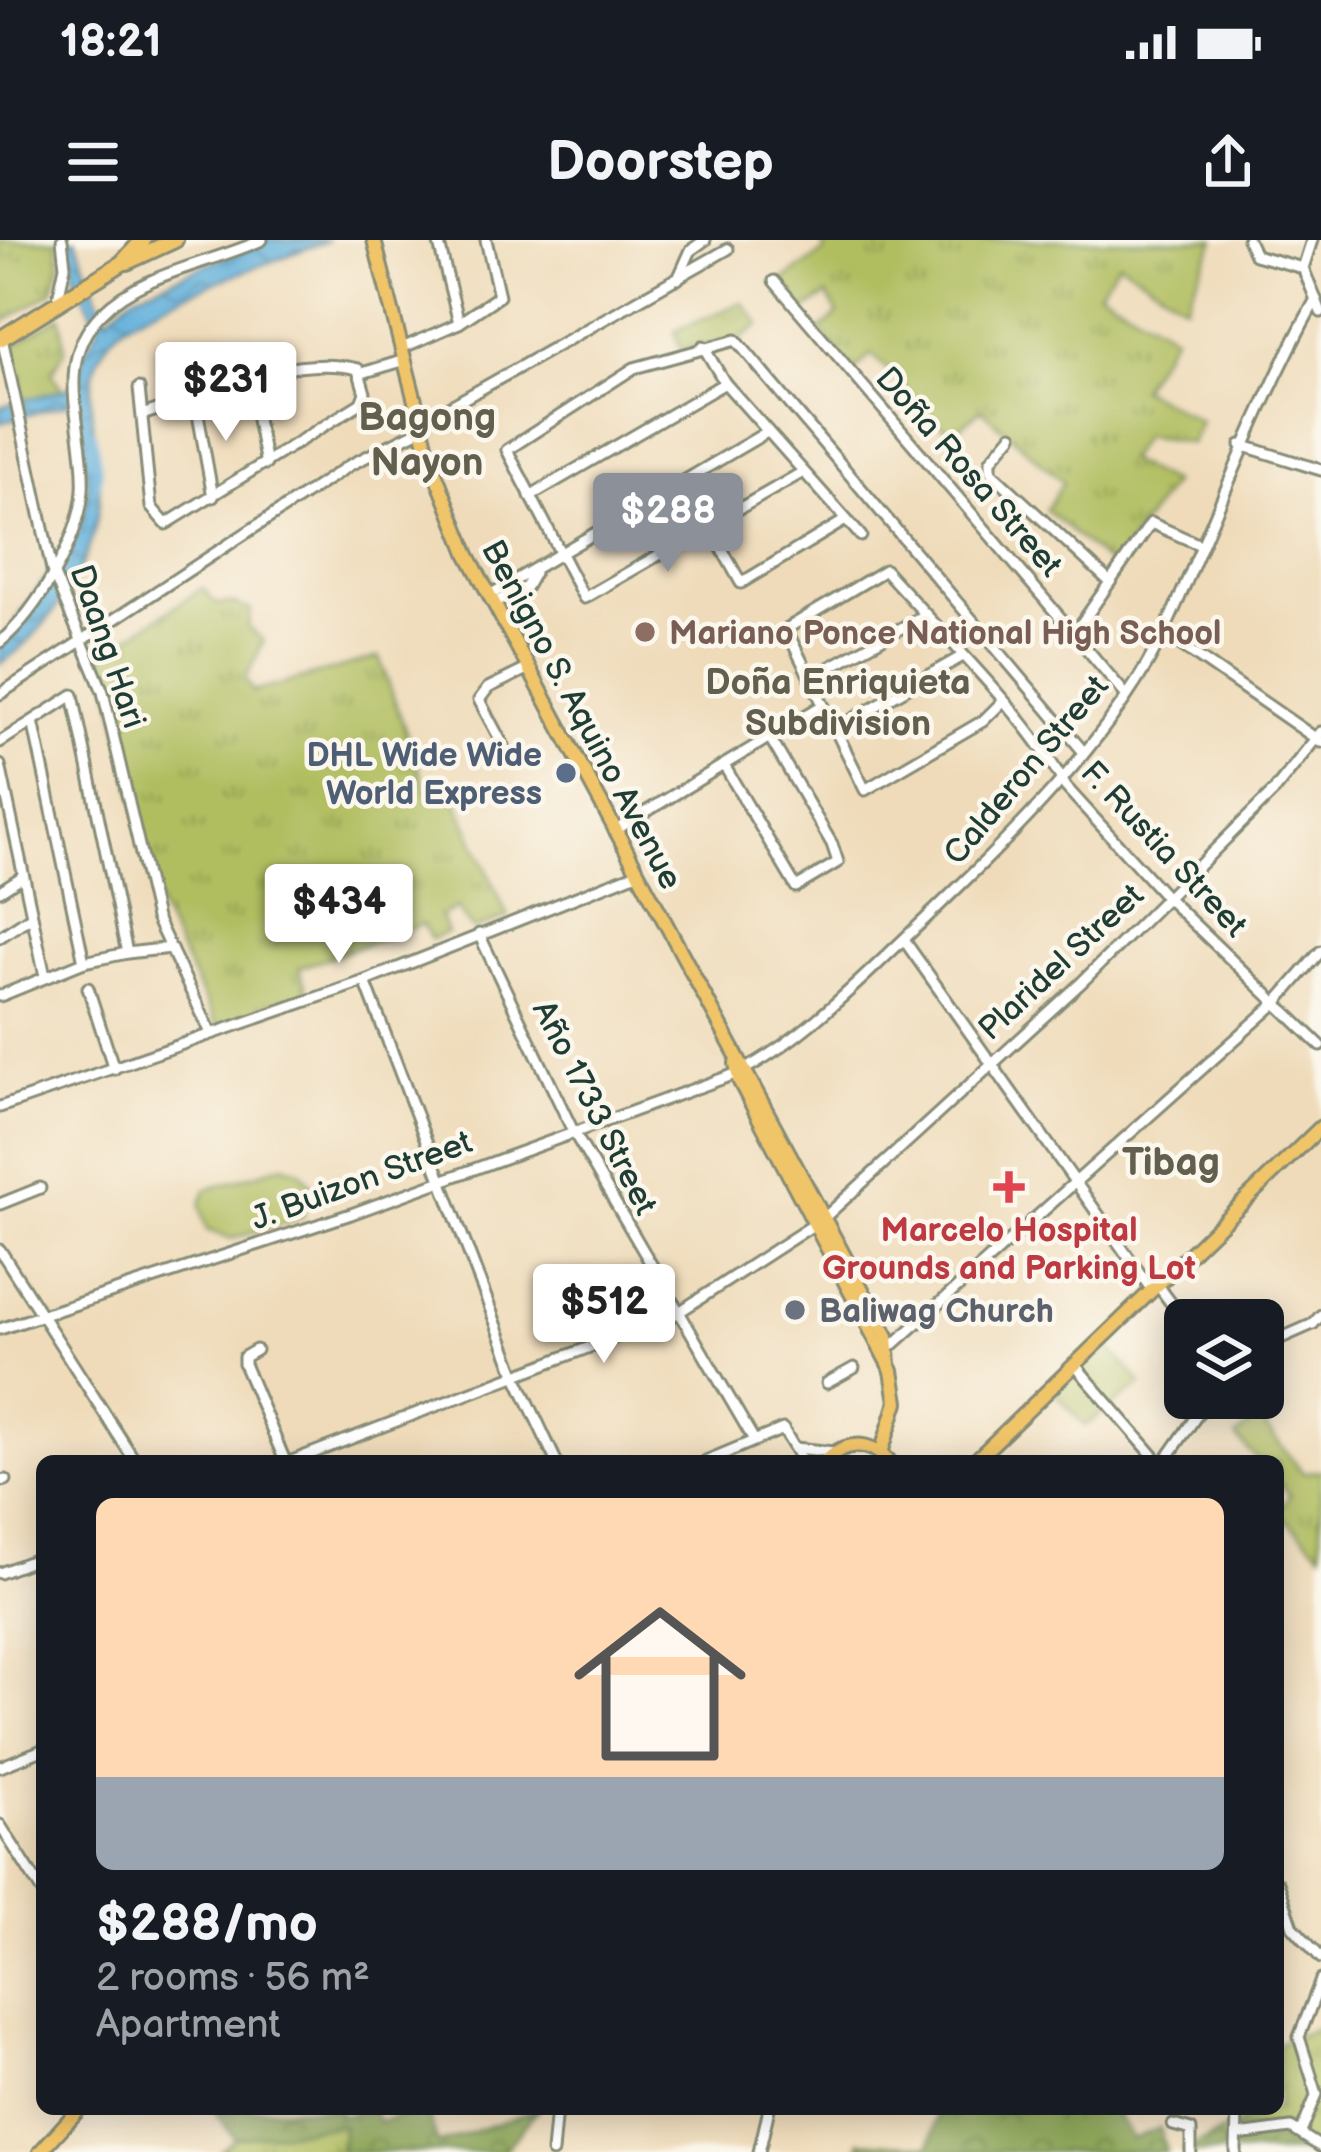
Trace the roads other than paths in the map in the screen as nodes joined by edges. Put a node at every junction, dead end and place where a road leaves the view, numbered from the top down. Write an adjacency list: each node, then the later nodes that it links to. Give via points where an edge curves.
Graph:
1 (62, 240): 18 (street)
2 (176, 240): 12 (highway)
3 (262, 240): 16 (street)
4 (438, 240): 20 (street)
5 (486, 240): 20 (street, via 499,296)
6 (705, 240): 14 (street)
7 (1248, 240): 13 (street, via 1255,255)
8 (1312, 240): 13 (street)
9 (377, 241): 23 (main road, Benigno S. Aquino Avenue)
10 (150, 242): 12 (highway)
11 (728, 248): 14 (street)
12 (116, 267): 16 (street); 18 (highway)
13 (1303, 268): 17 (street)
14 (678, 280): 32 (street)
15 (774, 281): 51 (street, Doña Rosa Street)
16 (125, 297): 46 (street, via 101,314 72,391 84,487)
17 (1316, 299): 19 (street); 35 (street, Calderon Street)
18 (57, 303): 21 (highway)
19 (1321, 311)
20 (459, 323): 23 (street)
21 (1, 339): 26 (street, Daang Hari)
22 (703, 346): 28 (street); 39 (street, via 634,368 507,450); 66 (street, via 736,340)
23 (404, 354): 25 (street); 32 (main road, Benigno S. Aquino Avenue)
24 (0, 369): 26 (street)
25 (359, 374): 27 (street, via 330,364); 36 (street, via 361,403)
26 (13, 378): 46 (street, Daang Hari)
27 (249, 380): 30 (street); 36 (street)
28 (725, 383): 33 (street); 39 (street)
29 (139, 388): 31 (street)
30 (195, 398): 31 (street); 40 (street)
31 (145, 414): 40 (street, via 152,514 176,523)
32 (421, 426): 48 (main road, Benigno S. Aquino Avenue, via 449,513); 52 (street)
33 (767, 432): 38 (street); 45 (street)
34 (1012, 435): 47 (street, via 991,472)
35 (1241, 445): 37 (street); 44 (street, Calderon Street)
36 (266, 464): 40 (street)
37 (1321, 470)
38 (803, 472): 41 (street); 42 (street)
39 (530, 496): 45 (street)
40 (212, 497)
41 (844, 521): 42 (street, via 741,583); 43 (street)
42 (709, 526): 45 (street, via 584,598)
43 (861, 536)
44 (1198, 544): 47 (street, via 1151,523); 50 (street, Calderon Street)
45 (558, 555): 48 (street)
46 (52, 570): 52 (street, Daang Hari); 53 (street)
47 (1110, 582): 51 (street)
48 (492, 599): 55 (main road, Benigno S. Aquino Avenue)
49 (925, 615): 54 (street, F. Rustia Street); 56 (street); 56 (street, F. Rustia Street, via 885,570 786,629)
50 (1164, 633): 58 (street, Calderon Street); 64 (street)
51 (1074, 634): 58 (street, Doña Rosa Street)
52 (85, 639): 57 (street); 81 (street, Daang Hari, via 156,918)
53 (0, 642)
54 (961, 657): 59 (street, F. Rustia Street); 62 (street)
55 (529, 668): 67 (street, via 479,700); 72 (main road, Benigno S. Aquino Avenue)
56 (810, 678): 60 (street)
57 (0, 694)
58 (1126, 695): 66 (street, Calderon Street)
59 (1001, 703): 62 (street, via 865,790); 70 (street, F. Rustia Street)
60 (823, 705): 62 (street); 63 (street)
61 (33, 721): 65 (street); 83 (street, via 73,695); 84 (street)
62 (834, 730)
63 (770, 738): 69 (street); 69 (street, via 832,844 838,862 831,870 796,887)
64 (1320, 738): 76 (street, Plaridel Street)
65 (0, 742)
66 (1082, 750): 70 (street, Calderon Street)
67 (510, 758)
68 (0, 765): 71 (street)
69 (725, 766): 72 (street)
70 (1061, 778): 76 (street, F. Rustia Street); 80 (street, Calderon Street)
71 (5, 815): 74 (street)
72 (614, 831): 73 (main road, Benigno S. Aquino Avenue)
73 (637, 873): 78 (street); 93 (main road, Benigno S. Aquino Avenue)
74 (23, 876): 75 (street); 77 (street)
75 (0, 890)
76 (1167, 898): 89 (street, F. Rustia Street); 92 (street, Plaridel Street)
77 (32, 916): 79 (street); 85 (street)
78 (479, 934): 86 (street); 97 (street, Año 1733 Street)
79 (0, 937)
80 (904, 940): 92 (street); 93 (street, Calderon Street, via 846,996)
81 (171, 948): 83 (street); 90 (street, Daang Hari)
82 (1321, 951): 89 (street)
83 (127, 953): 84 (street)
84 (84, 962): 85 (street)
85 (45, 976): 88 (street)
86 (364, 981): 90 (street); 98 (street)
87 (88, 988): 94 (street)
88 (0, 996)
89 (1276, 1003): 91 (street, F. Rustia Street); 99 (street)
90 (211, 1033): 94 (street)
91 (1321, 1046)
92 (991, 1063): 99 (street); 102 (street, Plaridel Street)
93 (739, 1068): 97 (street, J. Buizon Street); 102 (main road, Benigno S. Aquino Avenue)
94 (114, 1069): 95 (street)
95 (0, 1107)
96 (1321, 1127): 104 (main road)
97 (572, 1129): 98 (street, J. Buizon Street); 107 (street, Año 1733 Street)
98 (440, 1179): 106 (street, J. Buizon Street); 115 (street)
99 (1076, 1183): 104 (street); 112 (street)
100 (40, 1188): 101 (street)
101 (0, 1204)
102 (819, 1221): 107 (street, Plaridel Street); 112 (main road, Benigno S. Aquino Avenue)
103 (0, 1250): 106 (street)
104 (1154, 1287): 105 (street); 113 (main road)
105 (1165, 1299)
106 (41, 1314): 109 (street, J. Buizon Street); 120 (street)
107 (676, 1314): 115 (street, Plaridel Street); 118 (street, Año 1733 Street)
108 (1321, 1315): 110 (street)
109 (0, 1329)
110 (1284, 1337)
111 (256, 1350): 121 (street, via 243,1360)
112 (887, 1357): 129 (main road, Benigno S. Aquino Avenue, via 897,1402)
113 (1074, 1364): 130 (main road); 131 (street)
114 (854, 1369): 116 (street)
115 (516, 1376): 122 (street, Plaridel Street); 123 (street)
116 (827, 1383)
117 (1193, 1419): 132 (street)
118 (754, 1440): 119 (street, via 783,1429); 124 (street)
119 (795, 1448): 125 (street); 126 (street)
120 (131, 1455)
121 (285, 1455)
122 (304, 1455)
123 (553, 1455)
124 (720, 1455)
125 (799, 1455)
126 (826, 1455)
127 (833, 1455): 128 (main road, via 861,1445)
128 (881, 1455)
129 (885, 1455)
130 (981, 1455)
131 (1156, 1455)
132 (1166, 1455)
133 (36, 1559): 134 (street)
134 (0, 1573)
135 (36, 1752): 136 (street)
136 (0, 1767)
137 (0, 1825): 138 (street)
138 (36, 1882)
139 (1284, 1901): 140 (street, via 1293,1927)
140 (1321, 1958)
141 (1321, 1980): 147 (street, via 1300,2037 1317,2095)
142 (74, 2115): 150 (main road)
143 (555, 2115): 151 (street)
144 (767, 2115): 152 (street)
145 (1237, 2115): 148 (street)
146 (1173, 2125): 153 (street, via 1191,2130)
147 (1302, 2130): 148 (street); 149 (street)
148 (1239, 2135): 154 (street)
149 (1321, 2147)
150 (40, 2152)
151 (552, 2152)
152 (758, 2152)
153 (1191, 2152)
154 (1236, 2152)

